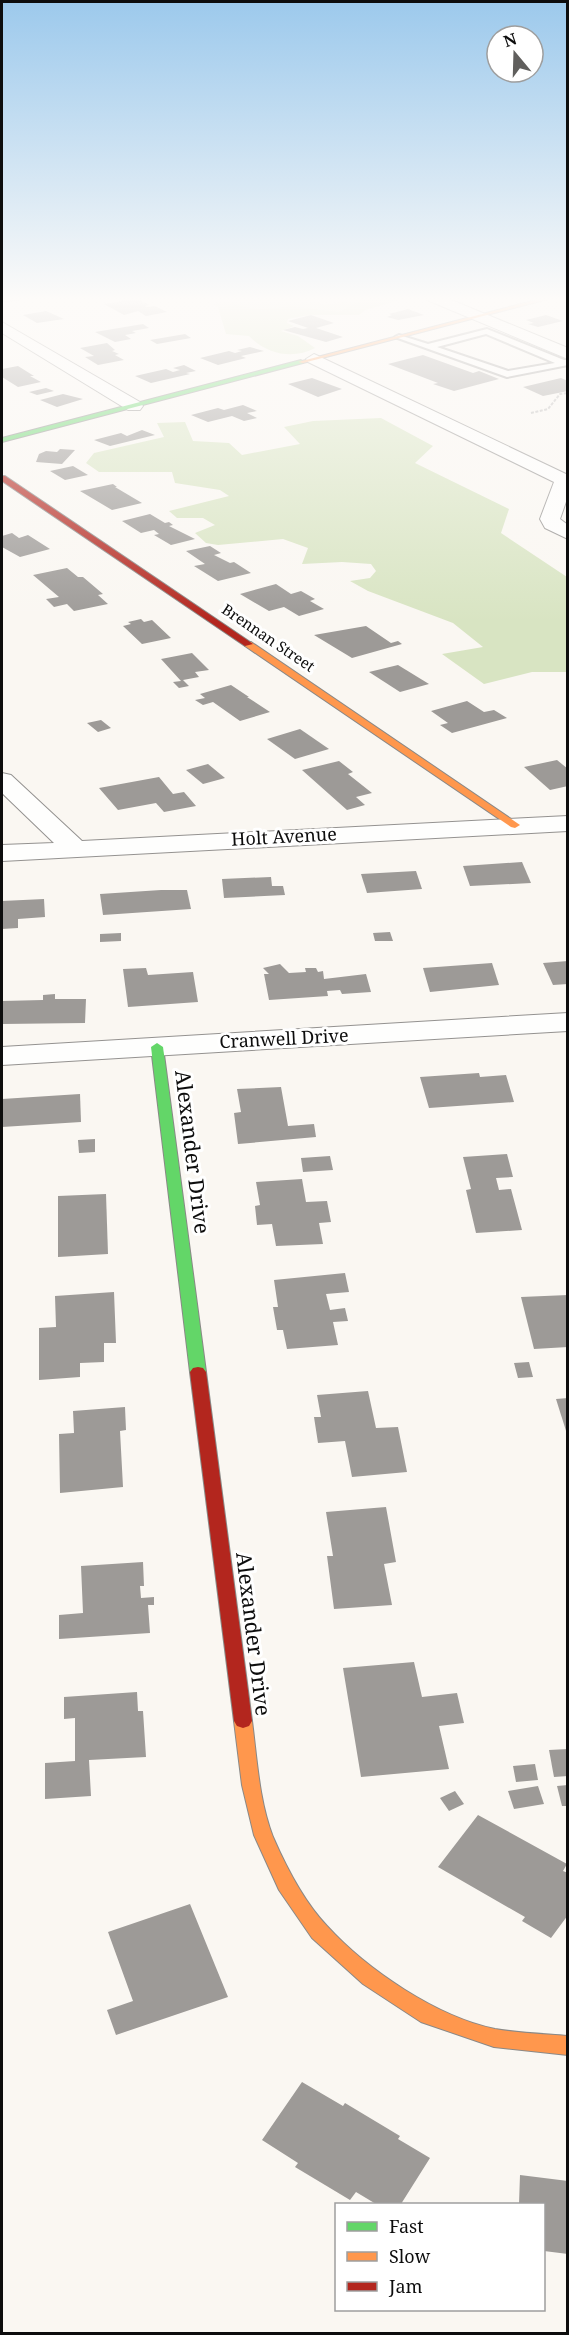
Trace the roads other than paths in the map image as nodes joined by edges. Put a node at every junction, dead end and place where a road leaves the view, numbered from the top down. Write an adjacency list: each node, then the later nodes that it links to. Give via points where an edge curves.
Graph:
1 (134, 406): 3 (street)
2 (411, 406): 5 (street)
3 (2, 440)
4 (2, 478): 9 (street, Brennan Street)
5 (566, 481): 6 (street, via 550,519)
6 (567, 533)
7 (2, 780): 10 (street)
8 (567, 823): 9 (street, Holt Avenue)
9 (515, 825): 10 (street, Holt Avenue)
10 (75, 848): 11 (street, Holt Avenue)
11 (2, 853)
12 (566, 1027): 13 (street, Cranwell Drive)
13 (157, 1047): 14 (street, Cranwell Drive); 15 (street, Alexander Drive, via 251,1785 263,1835 286,1884 319,1932 370,1978 428,2015 461,2027 495,2038)
14 (2, 1056)
15 (567, 2046)

